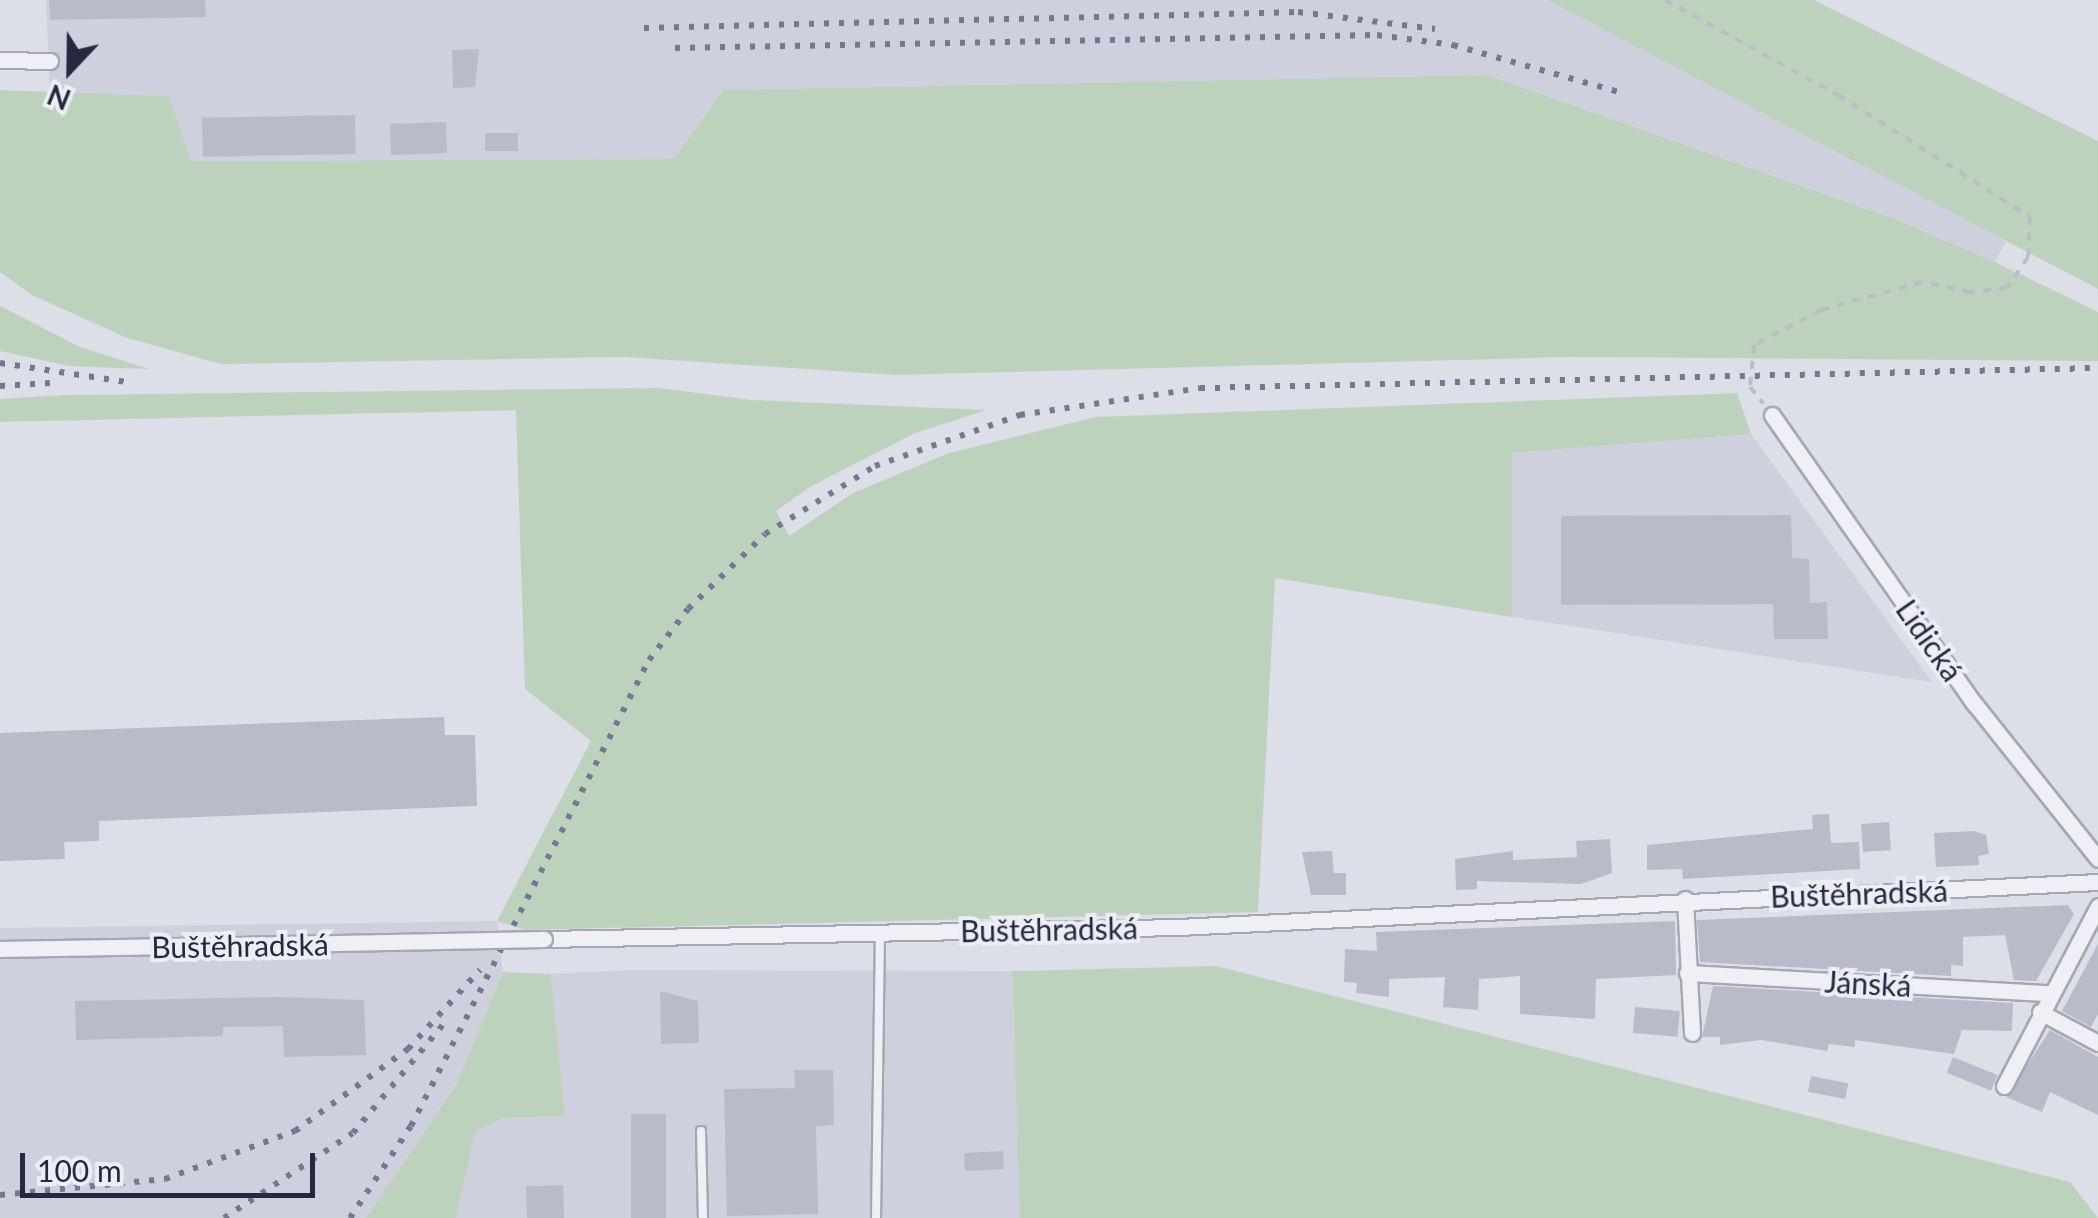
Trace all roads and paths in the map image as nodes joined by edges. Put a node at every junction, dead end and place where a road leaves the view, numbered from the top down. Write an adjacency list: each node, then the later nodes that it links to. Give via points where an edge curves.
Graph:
1 (1665, 0): 4 (path, via 1838,95 2030,217 2028,257 2007,288 1970,292 1922,282 1821,310 1754,345 1750,387)
2 (0, 60): 3 (street)
3 (50, 61)
4 (1772, 415): 5 (street, Lidická, via 1974,703)
5 (2098, 859)
6 (2098, 882): 7 (street, Buštěhradská)
7 (1685, 900): 9 (street, Buštěhradská, via 1178,927); 11 (street)
8 (2098, 906): 12 (street)
9 (880, 932): 10 (street, Buštěhradská, bridge); 19 (lane)
10 (0, 949)
11 (1687, 973): 12 (street, Jánská); 14 (street)
12 (2050, 993): 13 (street)
13 (2040, 1012): 15 (street); 16 (street)
14 (1692, 1033)
15 (2098, 1043)
16 (2004, 1086)
17 (701, 1131): 18 (lane)
18 (703, 1218)
19 (876, 1218)

